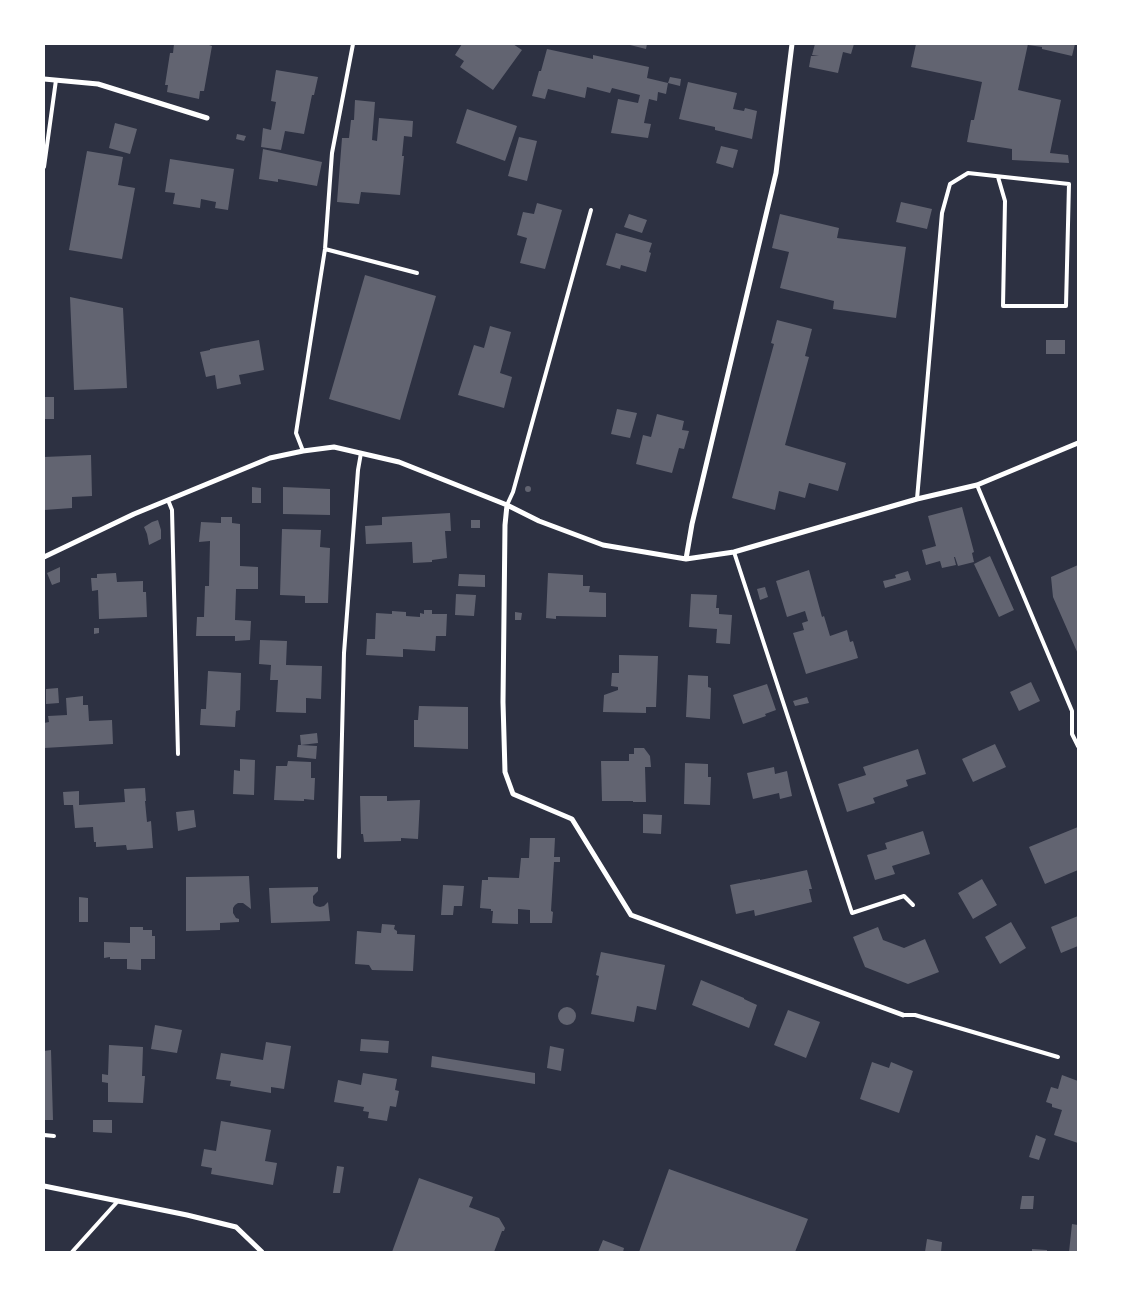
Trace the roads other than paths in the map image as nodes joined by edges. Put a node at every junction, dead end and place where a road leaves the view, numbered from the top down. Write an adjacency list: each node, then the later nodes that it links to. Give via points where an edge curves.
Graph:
1 (353, 44): 9 (lane, via 332,152)
2 (792, 44): 20 (street, via 776,173)
3 (44, 79): 4 (street)
4 (56, 80): 5 (street, via 98,84); 6 (lane)
5 (206, 118)
6 (44, 168)
7 (998, 177): 7 (lane, via 1069,184 1066,306 1002,306 1005,201); 15 (lane, via 968,173 950,184 942,213)
8 (591, 210): 17 (lane)
9 (324, 249): 10 (lane); 12 (lane, via 296,433)
10 (417, 273)
11 (1078, 443): 14 (street)
12 (303, 451): 13 (street, via 334,447); 16 (street, via 270,458)
13 (360, 454): 17 (street, via 399,462); 23 (lane, via 344,654)
14 (977, 485): 15 (street); 21 (lane, via 1072,711 1072,734)
15 (917, 499): 18 (street)
16 (168, 500): 19 (street); 22 (lane, via 172,510)
17 (507, 505): 20 (street, via 603,545); 25 (street, via 503,702 505,772 513,794 572,819 630,915)
18 (734, 552): 20 (street); 24 (lane, via 852,913 904,896)
19 (44, 558)
20 (686, 559)
21 (1078, 746)
22 (178, 754)
23 (339, 857)
24 (913, 905)
25 (903, 1016): 26 (lane, via 915,1015)
26 (1058, 1057)
27 (44, 1135): 28 (lane)
28 (54, 1136)
29 (44, 1186): 30 (street)
30 (118, 1201): 31 (lane); 32 (street, via 236,1228)
31 (72, 1252)
32 (262, 1252)

